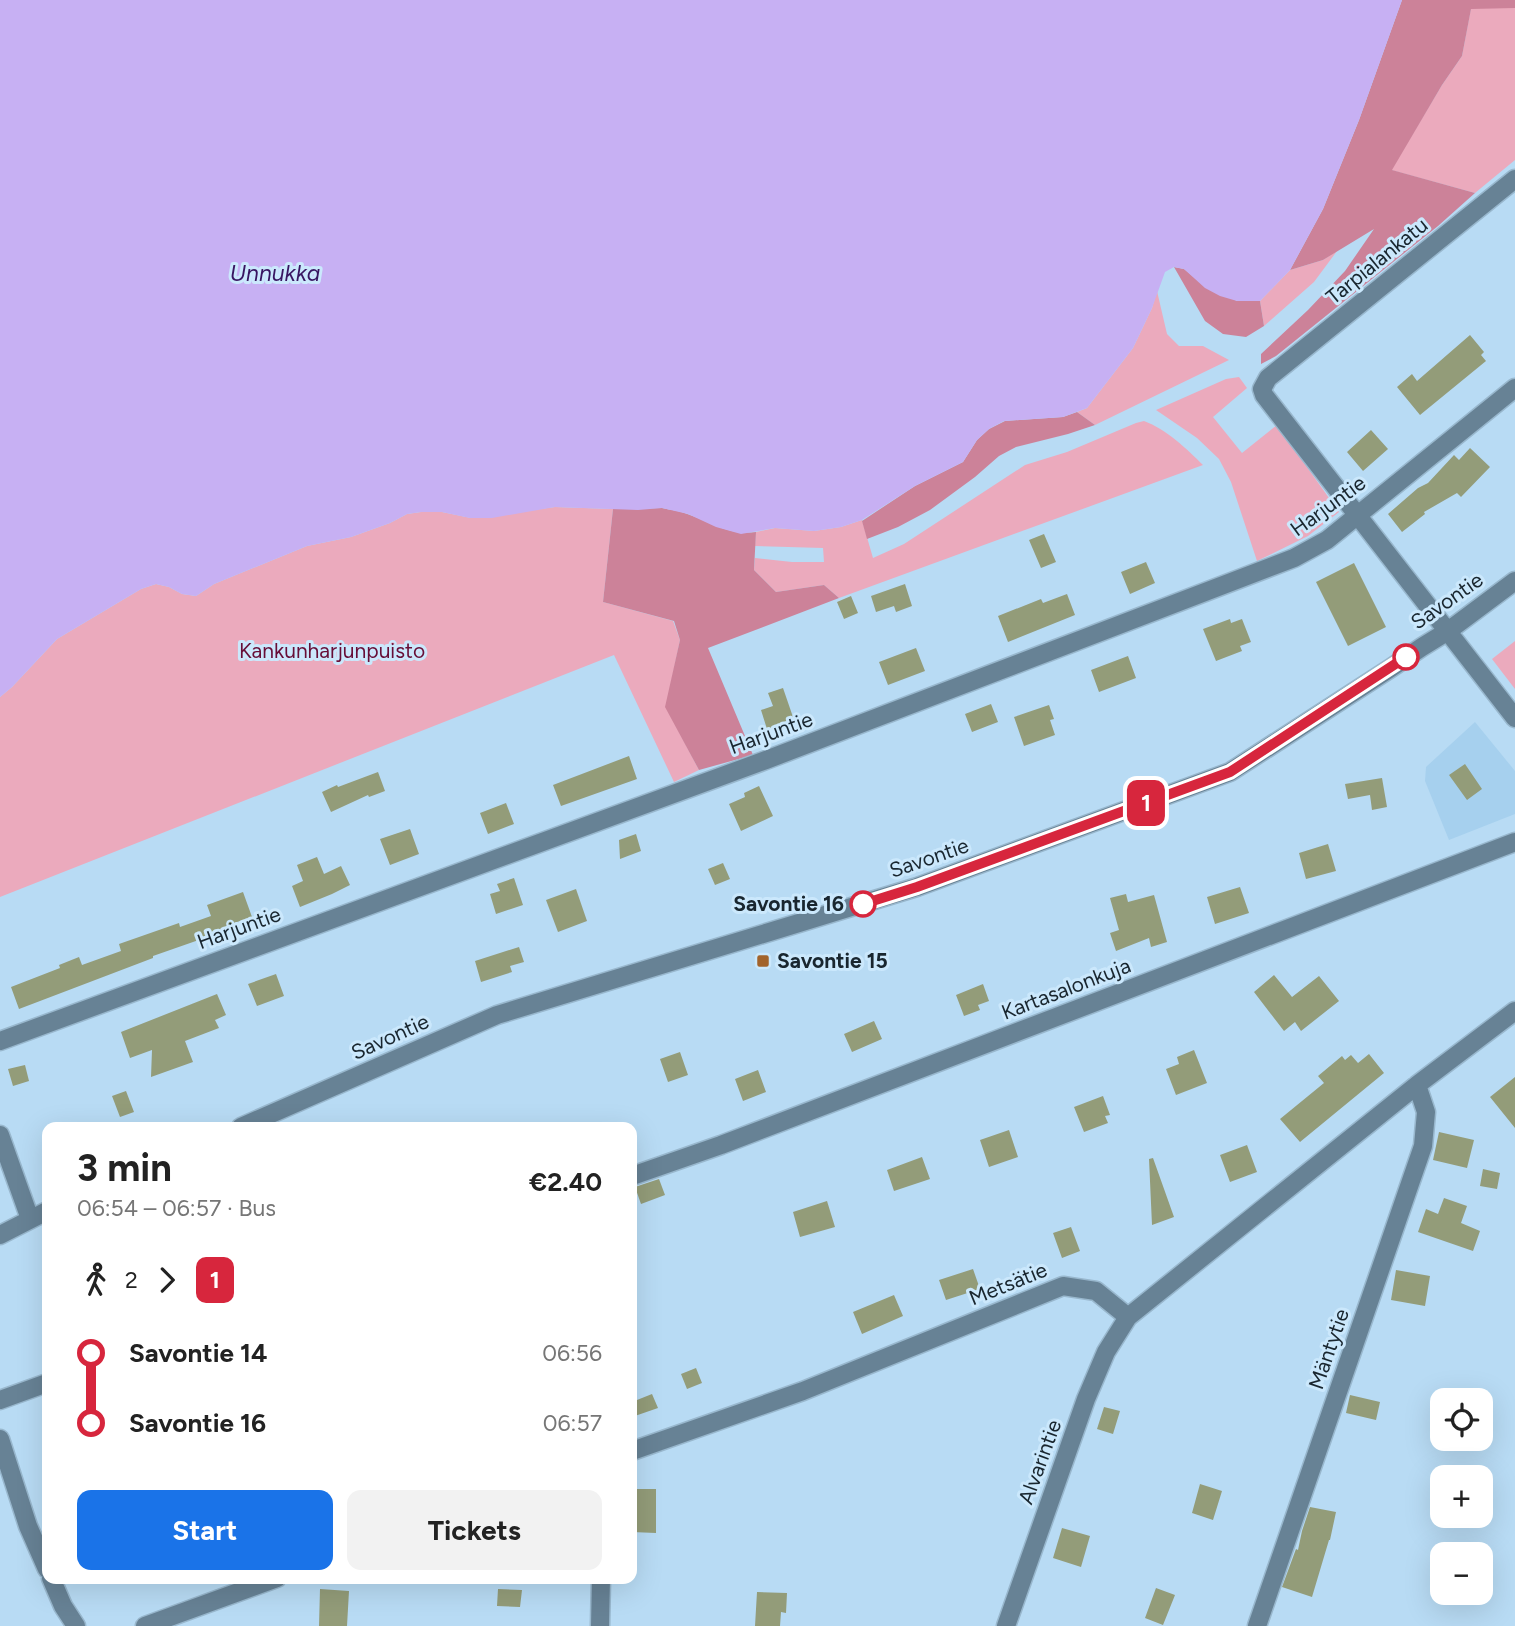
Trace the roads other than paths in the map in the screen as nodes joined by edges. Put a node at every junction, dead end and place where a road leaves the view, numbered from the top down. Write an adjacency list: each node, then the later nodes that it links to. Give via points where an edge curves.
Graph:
1 (1515, 178): 3 (street, Tarpialankatu, via 1268,378 1262,389)
2 (1515, 388): 3 (street, Harjuntie)
3 (1357, 516): 5 (street); 9 (street, Harjuntie, via 1327,540 1254,574 766,760)
4 (1515, 581): 5 (street, Savontie)
5 (1448, 631): 6 (street); 11 (street, Savontie, via 1230,772 917,887 498,1015)
6 (1515, 718)
7 (1515, 842): 13 (street, Kartasalonkuja)
8 (1515, 1011): 10 (street)
9 (0, 1041)
10 (1417, 1085): 17 (street); 30 (street, Mäntytie, via 1426,1112 1423,1146)
11 (252, 1122)
12 (0, 1135): 15 (street)
13 (637, 1174)
14 (42, 1213): 15 (street)
15 (30, 1219): 16 (street)
16 (0, 1235)
17 (1128, 1317): 21 (street, Metsätie, via 1096,1291 1063,1286 803,1391); 29 (street, Alvarintie, via 1106,1352 1087,1399)
18 (42, 1385): 19 (street)
19 (0, 1399)
20 (0, 1439): 22 (street)
21 (637, 1449)
22 (42, 1557)
23 (54, 1584): 26 (street)
24 (260, 1584): 27 (street)
25 (601, 1584): 28 (street)
26 (76, 1626)
27 (145, 1626)
28 (600, 1626)
29 (1006, 1626)
30 (1257, 1626)

